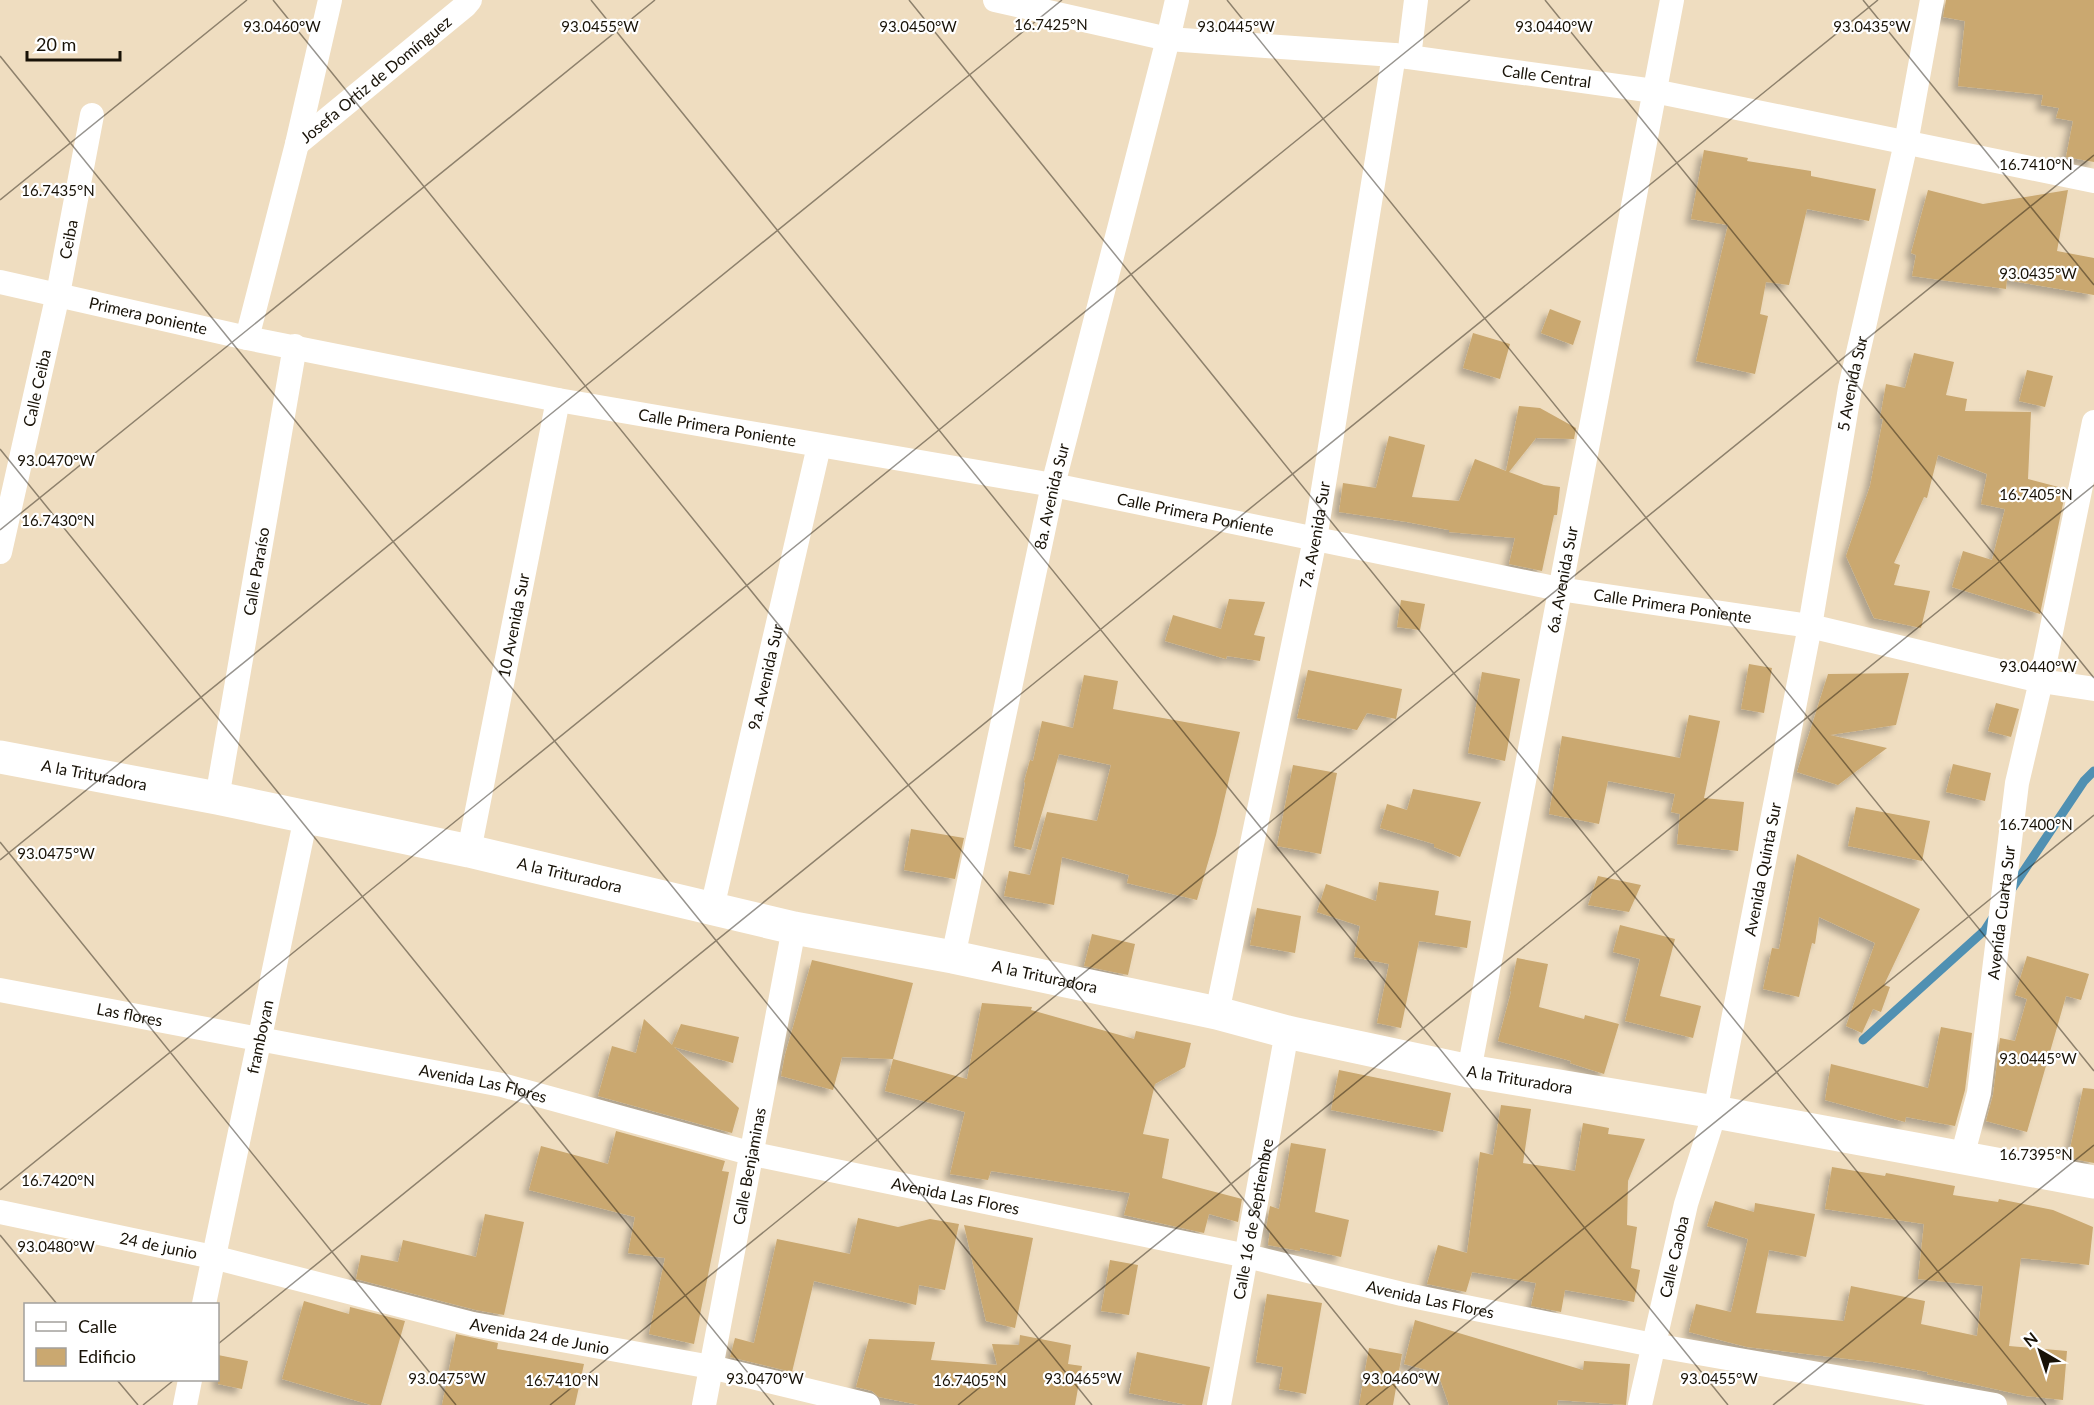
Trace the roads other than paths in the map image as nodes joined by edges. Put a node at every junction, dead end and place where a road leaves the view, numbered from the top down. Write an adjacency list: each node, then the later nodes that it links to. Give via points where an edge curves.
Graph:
1 (330, 0): 13 (street)
2 (470, 0): 13 (street, Josefa Ortiz de Domínguez)
3 (995, 0): 8 (street, Calle Central)
4 (1177, 0): 8 (street, 8a. Avenida Sur)
5 (1416, 0): 9 (street, 7a. Avenida Sur)
6 (1672, 0): 10 (street, 6a. Avenida Sur)
7 (1932, 0): 12 (street)
8 (1168, 39): 9 (street, Calle Central); 22 (street, 8a. Avenida Sur)
9 (1402, 56): 10 (street, Calle Central); 23 (street, 7a. Avenida Sur)
10 (1654, 91): 12 (street, Calle Central); 25 (street, 6a. Avenida Sur)
11 (92, 115): 16 (street, Ceiba)
12 (1906, 143): 14 (street, Calle Central); 26 (street, 5 Avenida Sur, via 1850,388)
13 (297, 144): 17 (street, Josefa Ortiz de Domínguez)
14 (2094, 181)
15 (0, 282): 16 (street, Primera poniente)
16 (58, 294): 17 (street, Primera poniente); 24 (street, Calle Ceiba)
17 (247, 338): 18 (street, Primera poniente)
18 (295, 346): 19 (street, Calle Primera Poniente); 30 (street, Calle Paraíso)
19 (558, 400): 21 (street, Calle Primera Poniente); 32 (street, 10 Avenida Sur)
20 (2094, 422): 27 (street, Avenida Cuarta Sur)
21 (819, 446): 22 (street, Calle Primera Poniente); 33 (street, 9a. Avenida Sur)
22 (1053, 485): 23 (street, Calle Primera Poniente); 35 (street, 8a. Avenida Sur)
23 (1315, 539): 25 (street, Calle Primera Poniente); 37 (street, 7a. Avenida Sur)
24 (0, 552)
25 (1559, 589): 26 (street, Calle Primera Poniente); 40 (street, 6a. Avenida Sur)
26 (1810, 626): 27 (street, Calle Primera Poniente); 41 (street, Avenida Quinta Sur)
27 (2041, 681): 28 (street, Calle Primera Poniente); 43 (street, Avenida Cuarta Sur, via 2017,783 1979,1093)
28 (2094, 689)
29 (0, 757): 30 (street, A la Trituradora)
30 (217, 798): 31 (street, A la Trituradora)
31 (306, 817): 32 (street, A la Trituradora); 39 (street, framboyan)
32 (469, 851): 33 (street, A la Trituradora)
33 (712, 908): 34 (street, A la Trituradora)
34 (794, 928): 35 (street, A la Trituradora); 42 (street, Calle Benjaminas)
35 (953, 957): 37 (street, A la Trituradora)
36 (0, 990): 39 (street, Las flores)
37 (1217, 1013): 38 (street, A la Trituradora)
38 (1287, 1032): 40 (street, A la Trituradora); 46 (street, Calle 16 de Septiembre)
39 (260, 1038): 42 (street, Avenida Las Flores, via 502,1085); 47 (street, framboyan)
40 (1468, 1071): 41 (street, A la Trituradora)
41 (1715, 1112): 43 (street, A la Trituradora); 49 (street, Calle Caoba, via 1686,1204)
42 (753, 1154): 46 (street, Avenida Las Flores); 50 (street, Calle Benjaminas)
43 (1962, 1157): 44 (street, A la Trituradora)
44 (2094, 1182)
45 (0, 1212): 47 (street, 24 de junio)
46 (1247, 1256): 49 (street, Avenida Las Flores, via 1402,1294); 55 (street, Calle 16 de Septiembre)
47 (213, 1257): 48 (street, framboyan); 50 (street, Avenida 24 de Junio, via 473,1324)
48 (204, 1303)
49 (1653, 1345): 56 (street, Calle Caoba); 57 (street, Avenida Las Flores)
50 (711, 1367): 53 (street, Calle Benjaminas); 54 (street, Avenida 24 de Junio)
51 (190, 1381): 52 (street)
52 (185, 1405)
53 (704, 1405)
54 (868, 1405)
55 (1219, 1405)
56 (1640, 1405)
57 (1995, 1405)

